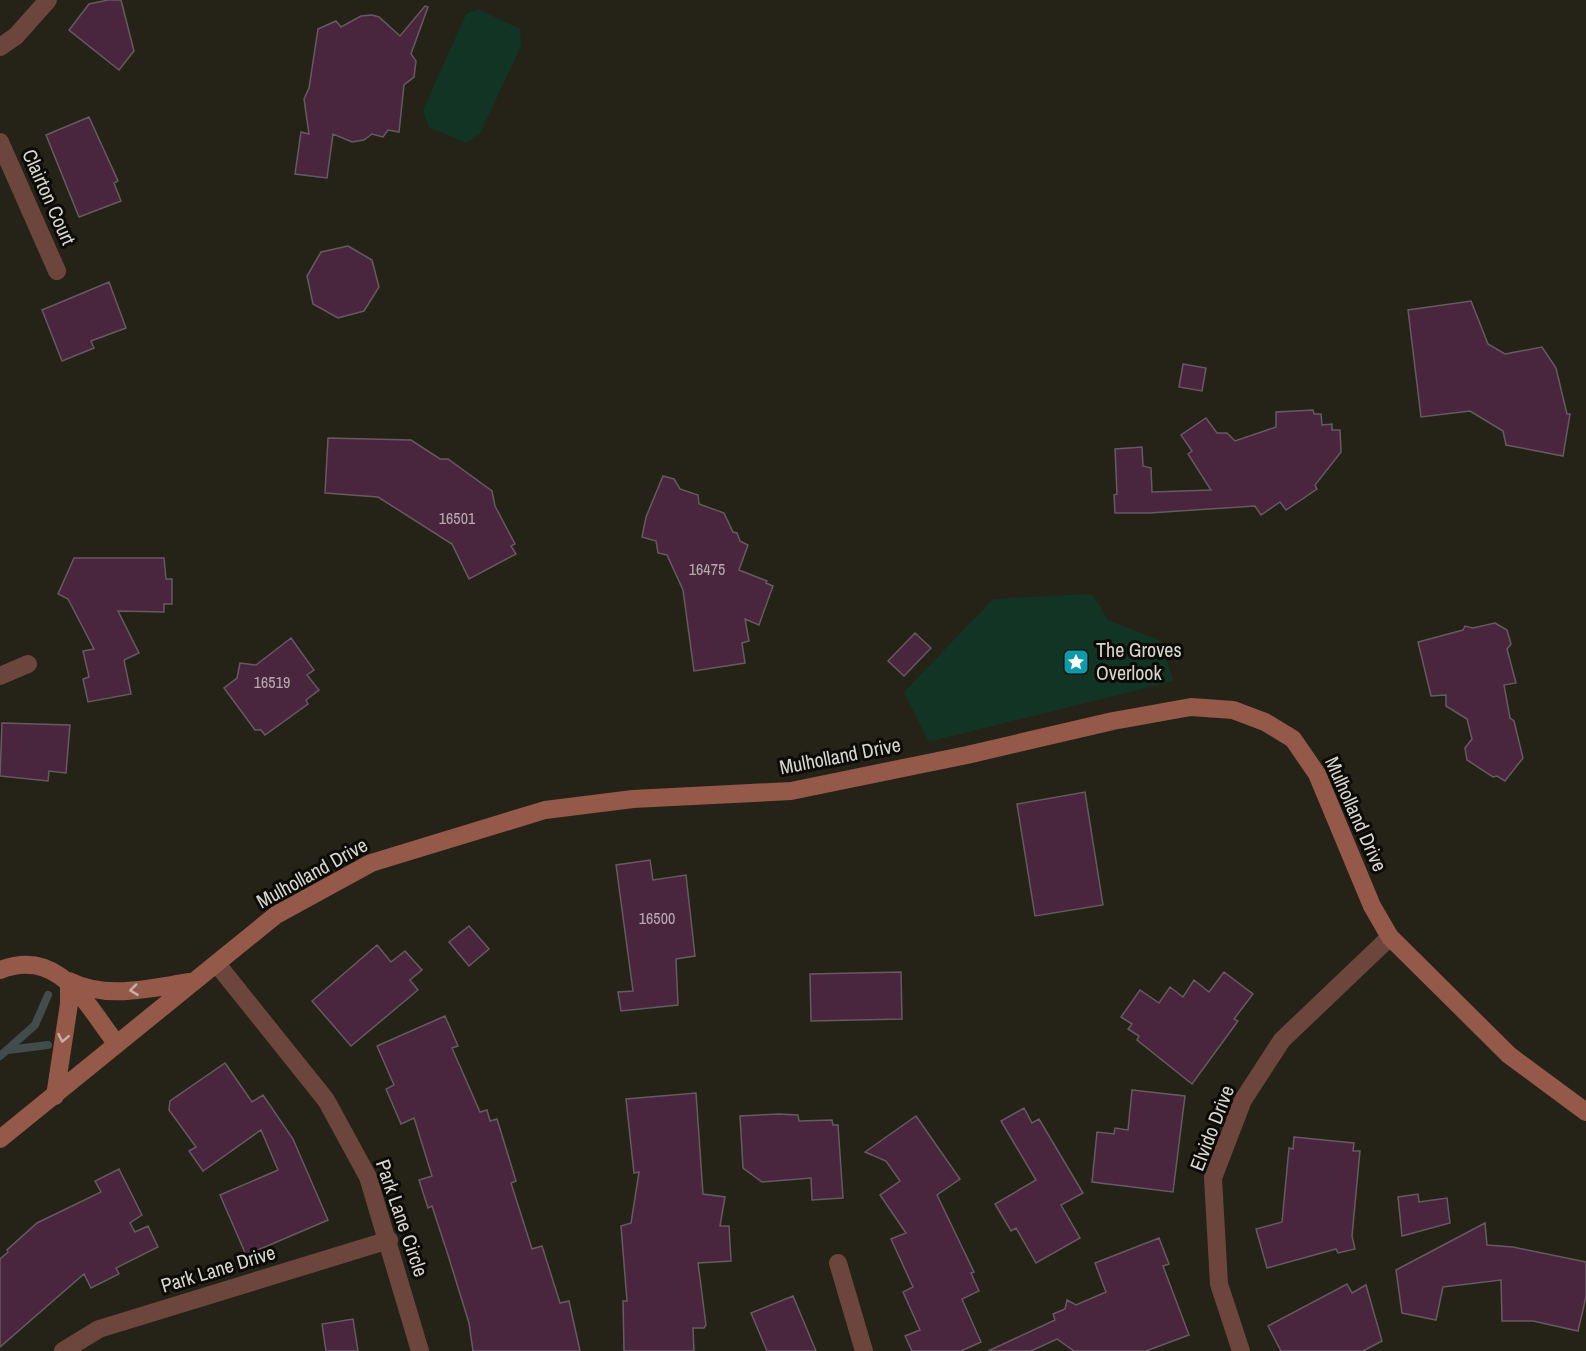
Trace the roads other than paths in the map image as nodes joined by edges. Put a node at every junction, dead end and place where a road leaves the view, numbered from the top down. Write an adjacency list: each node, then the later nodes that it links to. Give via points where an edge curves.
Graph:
1 (48, 0): 2 (street, via 16,36)
2 (0, 47)
3 (0, 142): 4 (street, Clairton Court)
4 (57, 271)
5 (28, 664): 6 (street)
6 (0, 676)
7 (1390, 937): 8 (main road, Mulholland Drive, via 1372,906 1317,774 1293,740 1265,722 1233,710 1191,707 792,791 633,799 545,810 370,863 276,915); 14 (main road, Mulholland Drive, via 1509,1055); 21 (street, Elvido Drive, via 1282,1040 1243,1100 1214,1178 1219,1284)
8 (217, 964): 11 (main road, Mulholland Drive); 16 (street, Park Lane Circle, via 326,1100 368,1177)
9 (0, 970): 10 (main road, via 38,965)
10 (69, 981): 11 (main road, one-way to 10, via 106,992 85,989); 12 (main road); 13 (main road, one-way to 13)
11 (192, 982): 12 (main road, Mulholland Drive)
12 (116, 1043): 13 (main road, Mulholland Drive)
13 (55, 1096): 15 (main road, Mulholland Drive)
14 (1586, 1112)
15 (0, 1139)
16 (389, 1240): 18 (street, Park Lane Drive, via 99,1329); 19 (street, Park Lane Circle)
17 (838, 1263): 20 (street)
18 (63, 1351)
19 (420, 1351)
20 (864, 1351)
21 (1241, 1351)

